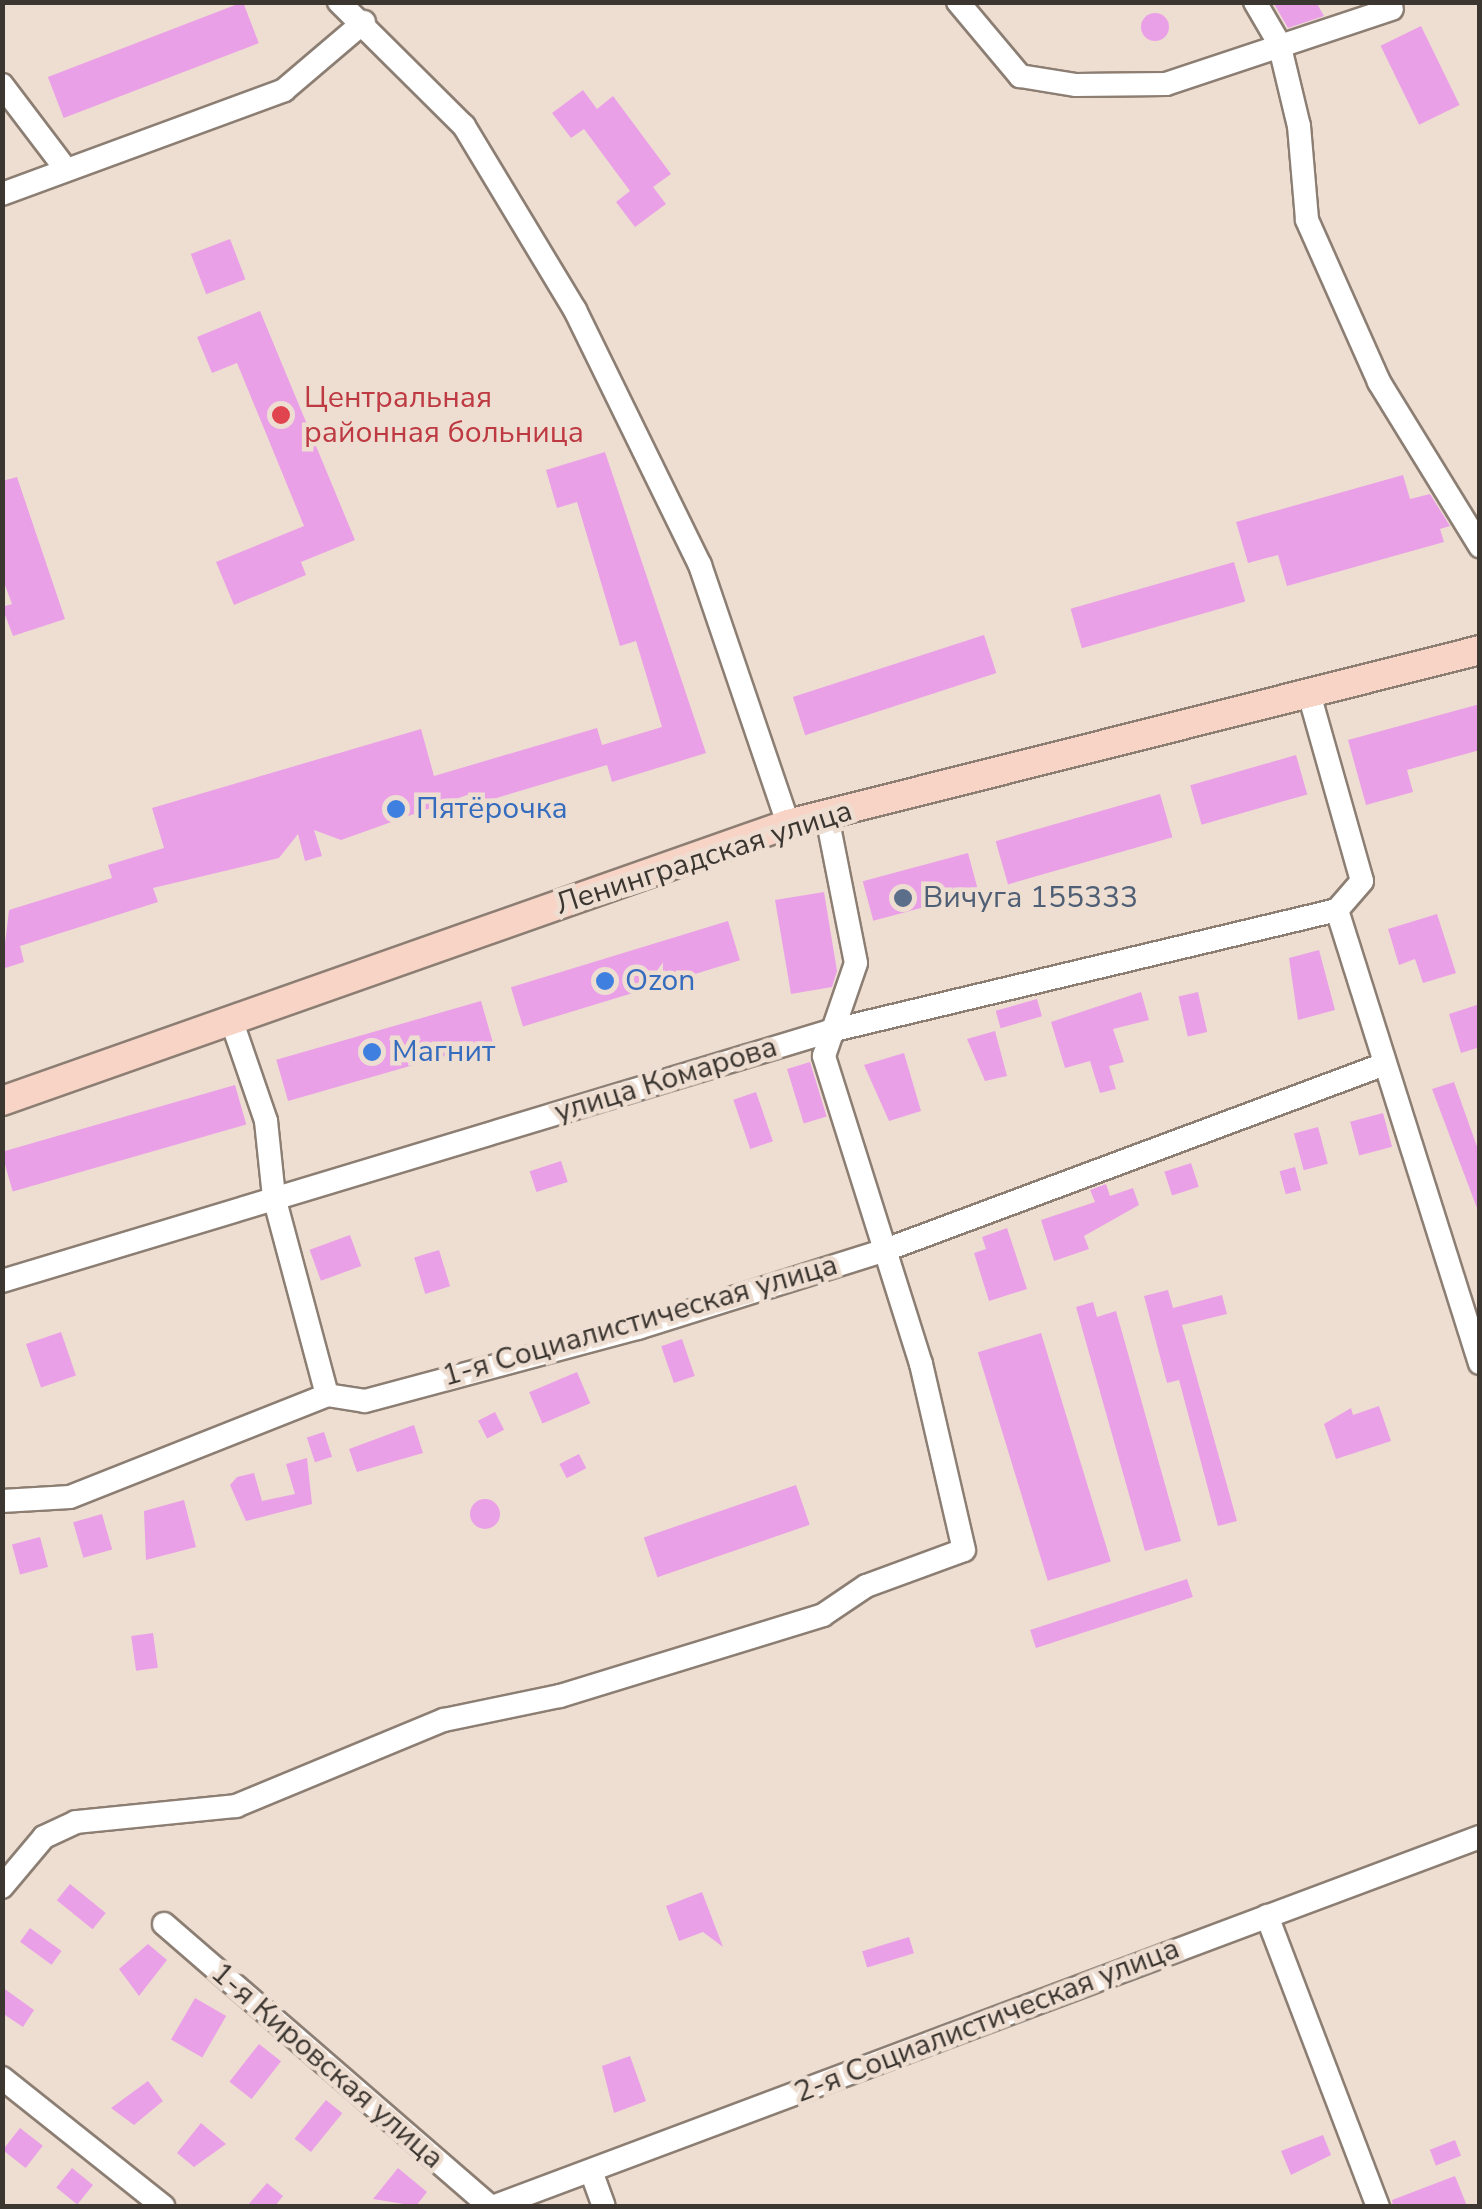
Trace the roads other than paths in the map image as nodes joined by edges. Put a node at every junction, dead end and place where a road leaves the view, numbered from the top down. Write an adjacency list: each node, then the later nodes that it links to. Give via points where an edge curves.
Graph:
1 (339, 2): 5 (street)
2 (958, 2): 6 (street, via 1003,61 1041,84 1166,84)
3 (1255, 2): 6 (street)
4 (1392, 10): 6 (street)
5 (364, 22): 8 (street, via 284,90); 14 (street, via 464,126 576,310 700,565)
6 (1279, 43): 10 (street, via 1299,126 1307,220 1378,382)
7 (2, 85): 8 (street)
8 (65, 168): 9 (street)
9 (2, 194)
10 (1480, 546)
11 (1480, 650): 12 (main road, Ленинградская улица)
12 (1308, 690): 13 (main road, Ленинградская улица); 15 (street, via 1362,881)
13 (828, 816): 14 (main road, Ленинградская улица); 17 (street, via 856,963)
14 (788, 824): 16 (main road, Ленинградская улица)
15 (1337, 910): 17 (street, улица Комарова); 18 (street)
16 (232, 1022): 19 (main road, Ленинградская улица); 20 (street, via 266,1121)
17 (830, 1030): 20 (street, улица Комарова); 21 (street, via 824,1056)
18 (1385, 1064): 21 (street, 1-я Социалистическая улица); 23 (street)
19 (2, 1101)
20 (274, 1198): 22 (street, улица Комарова); 24 (street)
21 (888, 1249): 24 (street, 1-я Социалистическая улица, via 365,1402); 27 (street, via 965,1527 956,1559 866,1586 822,1615 560,1696 444,1720 236,1806 76,1822 44,1836)
22 (2, 1281)
23 (1480, 1363)
24 (327, 1395): 25 (street, 1-я Социалистическая улица, via 70,1497)
25 (2, 1501)
26 (1480, 1837): 28 (street, 2-я Социалистическая улица)
27 (2, 1888)
28 (1267, 1916): 31 (street, 2-я Социалистическая улица); 35 (street)
29 (164, 1924): 33 (street, 1-я Кировская улица)
30 (2, 2078): 32 (street)
31 (591, 2171): 33 (street, 2-я Социалистическая улица); 34 (street)
32 (163, 2206)
33 (493, 2206)
34 (604, 2206)
35 (1378, 2206)

